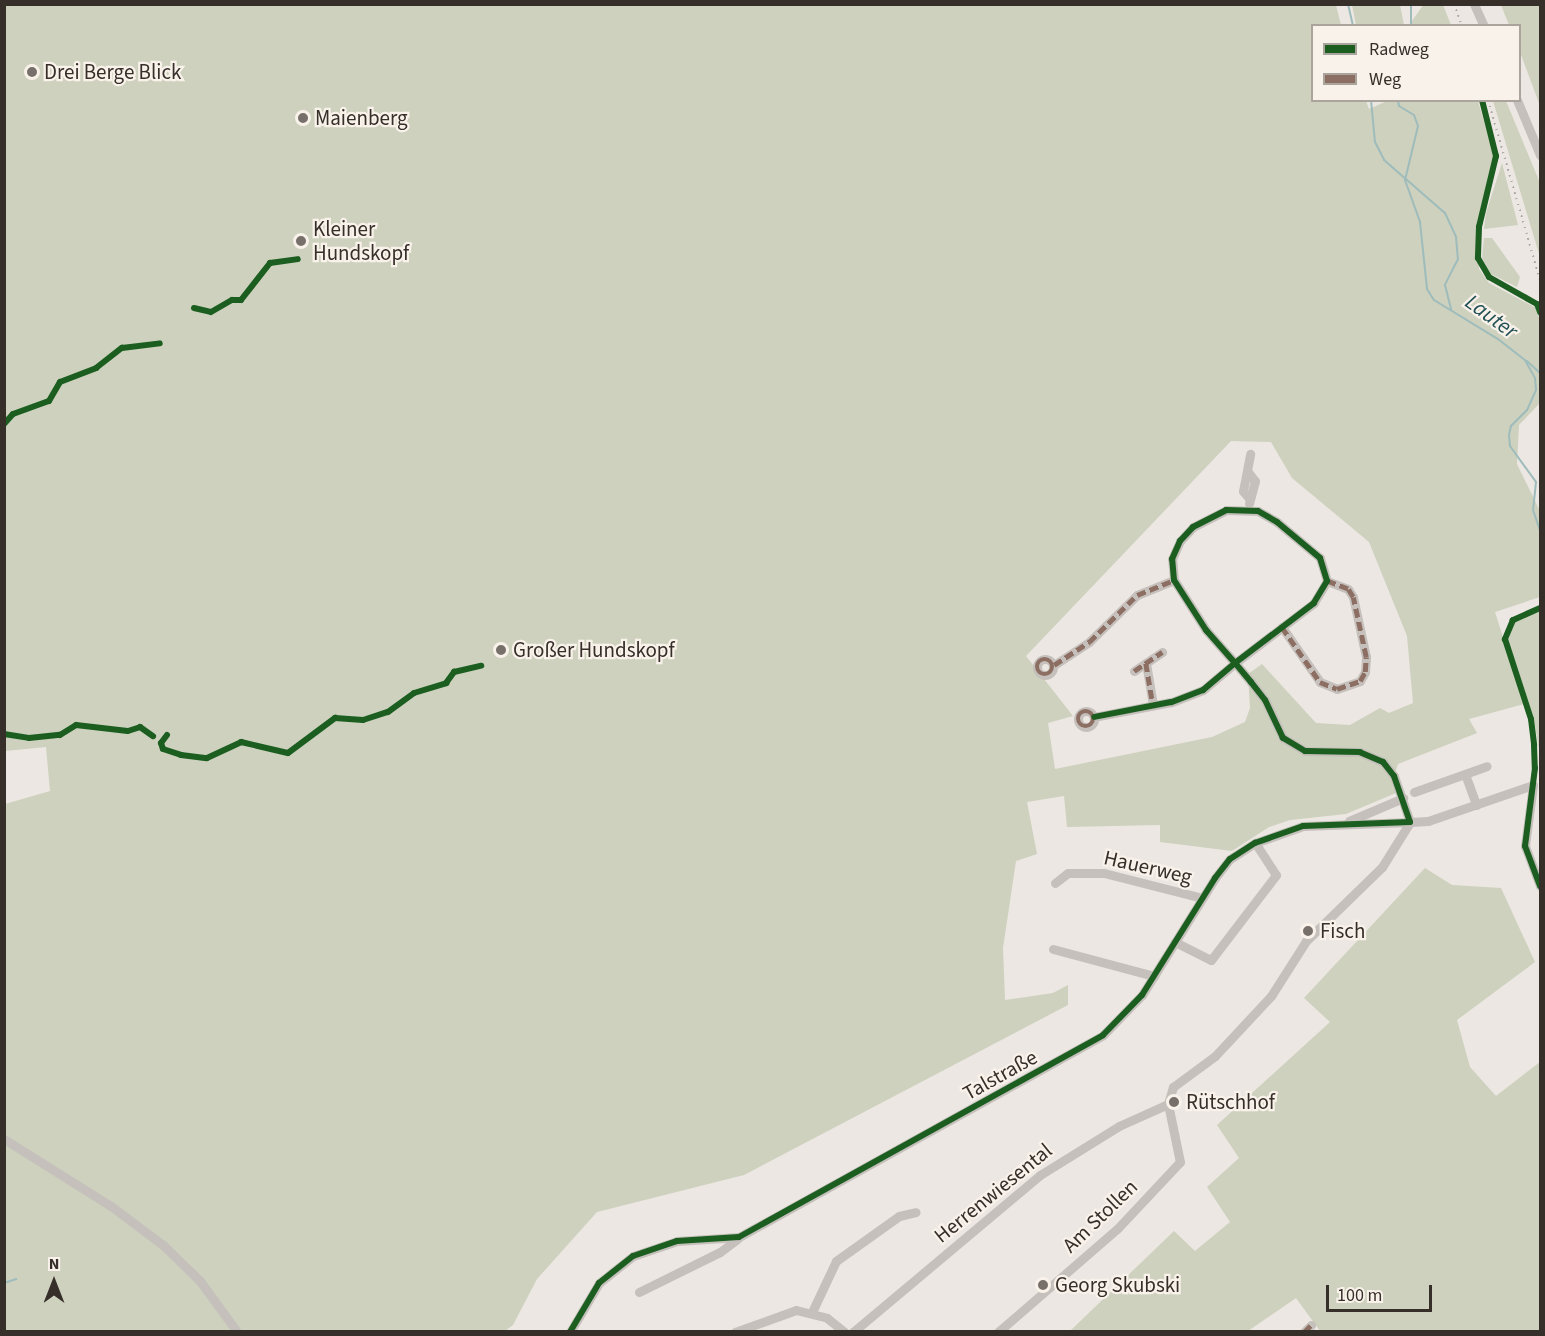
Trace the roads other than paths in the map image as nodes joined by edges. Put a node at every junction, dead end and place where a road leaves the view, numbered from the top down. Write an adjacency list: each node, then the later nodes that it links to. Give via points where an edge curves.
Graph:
1 (1474, 4): 2 (street)
2 (1483, 24)
3 (1518, 102): 4 (street)
4 (1540, 154)
5 (1250, 454): 6 (street, via 1243,491 1250,498)
6 (1249, 509): 7 (street, via 1214,514 1193,527 1180,541 1172,559); 8 (street, via 1268,515 1320,558)
7 (1174, 580): 12 (street, via 1206,630); 13 (street, via 1137,595 1089,642)
8 (1327, 581): 9 (street, via 1314,603); 9 (street, via 1348,589 1356,604 1366,657 1360,681 1337,689 1320,682)
9 (1282, 627): 12 (street)
10 (1162, 652): 11 (street)
11 (1146, 663): 14 (street); 15 (street)
12 (1235, 663): 15 (street, via 1203,690); 20 (street, via 1265,700 1283,738 1305,751 1373,756 1391,771)
13 (1054, 665)
14 (1134, 671)
15 (1153, 705): 16 (street)
16 (1094, 717)
17 (1487, 766): 18 (street)
18 (1465, 774): 19 (street); 21 (street)
19 (1414, 792)
20 (1403, 798): 22 (street); 23 (street, Talstraße)
21 (1476, 805): 22 (street, Talstraße, via 1428,821); 26 (street, Talstraße, via 1533,785 1525,846)
22 (1410, 822): 23 (street, Talstraße); 31 (street, via 1382,867 1306,941 1271,996 1215,1056 1173,1088)
23 (1344, 823): 24 (street, Talstraße, via 1304,826)
24 (1255, 843): 27 (street, Talstraße, via 1230,859); 28 (street, via 1276,875 1211,960)
25 (1055, 883): 27 (street, Hauerweg, via 1068,873 1104,873)
26 (1540, 886)
27 (1202, 898): 28 (street, Talstraße)
28 (1175, 942): 30 (street, Talstraße)
29 (1053, 949): 30 (street)
30 (1154, 976): 34 (street, Talstraße, via 1127,1014 1104,1035)
31 (1168, 1104): 41 (street, Herrenwiesental, via 1119,1126 1040,1175); 42 (street, Am Stollen, via 1180,1162 1117,1229)
32 (4, 1139): 37 (street, via 151,1235 200,1281)
33 (916, 1212): 36 (street, Herrenwiesental, via 899,1216 836,1262)
34 (739, 1237): 35 (street, Talstraße, via 720,1252); 38 (street, Talstraße, via 677,1241 633,1256 599,1283)
35 (639, 1292)
36 (812, 1312): 39 (street, via 782,1314); 40 (street)
37 (237, 1332)
38 (570, 1332)
39 (735, 1332)
40 (844, 1332)
41 (853, 1332)
42 (998, 1332)

